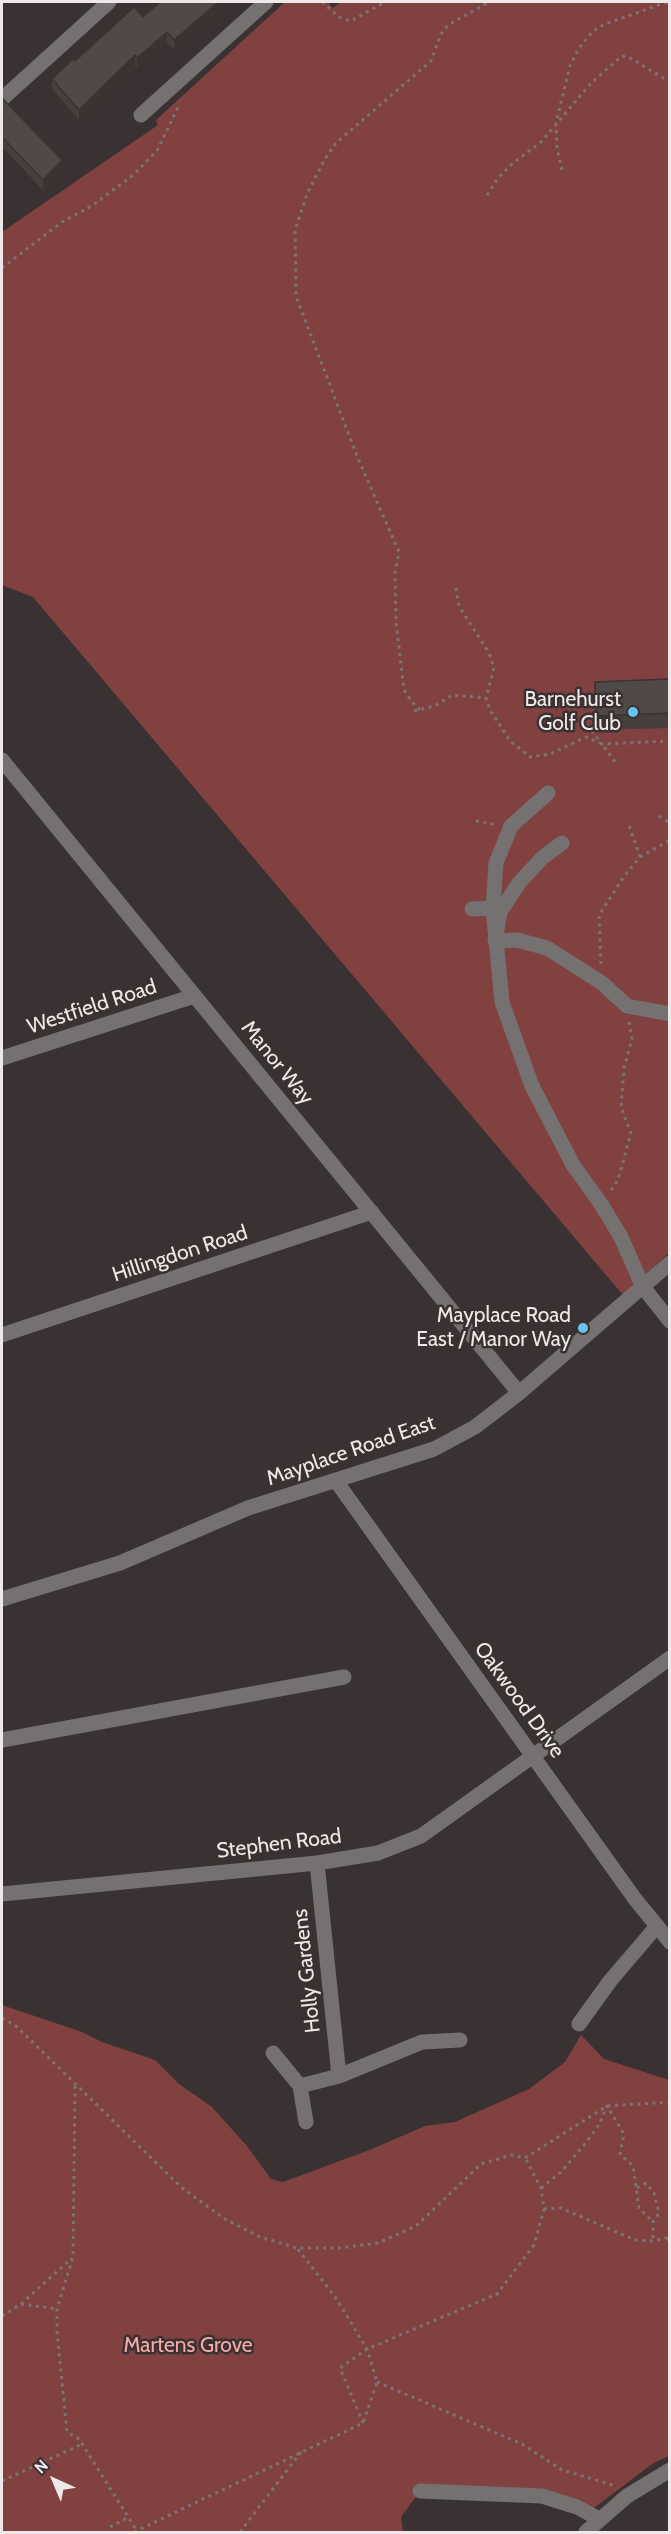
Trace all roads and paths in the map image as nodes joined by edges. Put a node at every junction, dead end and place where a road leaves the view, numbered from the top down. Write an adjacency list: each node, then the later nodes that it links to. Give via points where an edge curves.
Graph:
1 (109, 2): 8 (street)
2 (266, 2): 10 (street)
3 (322, 2): 4 (path, via 339,17 351,21)
4 (385, 2)
5 (489, 2): 17 (path, via 448,25 431,61 336,143 307,194 295,230 296,296 357,456 399,552 395,573 396,622 404,690)
6 (668, 2): 11 (path, via 593,31 570,66)
7 (669, 82): 11 (path, via 622,56 592,82)
8 (2, 99)
9 (178, 107): 14 (path, via 157,151 132,176)
10 (141, 115)
11 (556, 123): 12 (path, via 556,148); 13 (path, via 541,142 498,178)
12 (562, 170)
13 (487, 195)
14 (2, 268)
15 (456, 588): 16 (path, via 459,606 489,653 494,668)
16 (486, 698): 17 (path, via 452,695); 21 (path, via 510,741 530,757 550,754 586,737)
17 (420, 710): 18 (path)
18 (414, 711)
19 (587, 725): 21 (path)
20 (669, 741): 21 (path)
21 (603, 744): 23 (path)
22 (2, 760): 35 (street, Manor Way)
23 (616, 763)
24 (548, 793): 31 (street, via 511,826 496,863)
25 (659, 816): 26 (path)
26 (669, 823)
27 (629, 825): 30 (path)
28 (669, 840): 30 (path)
29 (562, 843): 33 (street, via 519,883 500,912)
30 (640, 857): 34 (path, via 599,915)
31 (493, 908): 32 (street); 33 (street)
32 (472, 909)
33 (495, 941): 34 (street, via 517,940 547,948); 39 (street, via 502,1002 532,1086 573,1165)
34 (602, 983): 36 (street)
35 (194, 996): 38 (street, Westfield Road); 40 (street, Manor Way)
36 (627, 1006): 37 (street); 39 (path, via 632,1040 624,1068 621,1107 631,1133 618,1180)
37 (669, 1014)
38 (2, 1058)
39 (600, 1204): 42 (street, via 633,1261)
40 (372, 1212): 44 (street, Hillingdon Road); 45 (street, Manor Way)
41 (669, 1263): 42 (street, Mayplace Road East)
42 (643, 1287): 43 (street); 45 (street, Mayplace Road East)
43 (669, 1321)
44 (2, 1335)
45 (519, 1393): 46 (street, Mayplace Road East, via 476,1427 434,1449)
46 (336, 1481): 47 (street, Mayplace Road East, via 248,1508 120,1563); 51 (street, Oakwood Drive)
47 (2, 1599)
48 (669, 1658): 51 (street, Stephen Road)
49 (344, 1677): 50 (street)
50 (2, 1740)
51 (533, 1756): 52 (street, Stephen Road, via 421,1836 378,1853); 54 (street, Oakwood Drive)
52 (317, 1863): 53 (street, Stephen Road); 60 (street, Holly Gardens)
53 (2, 1894)
54 (657, 1926): 55 (street, Oakwood Drive); 57 (street)
55 (669, 1941)
56 (2, 2018): 61 (path, via 16,2026)
57 (579, 2024)
58 (460, 2040): 60 (street, via 422,2042)
59 (273, 2053): 62 (street)
60 (339, 2076): 62 (street)
61 (75, 2086): 73 (path, via 182,2188 225,2219 260,2237); 75 (path)
62 (300, 2086): 65 (street)
63 (669, 2102): 64 (path)
64 (607, 2106): 66 (path); 67 (path, via 585,2145); 68 (path, via 624,2134 620,2154 633,2166)
65 (306, 2122)
66 (525, 2158): 67 (path); 73 (path, via 511,2155 481,2164 416,2226 378,2243)
67 (541, 2188): 69 (path)
68 (636, 2189): 70 (path, via 639,2208); 70 (path, via 646,2183 654,2193 659,2213)
69 (544, 2209): 72 (path, via 561,2208 618,2234); 79 (path, via 534,2245 497,2294)
70 (653, 2222): 72 (path)
71 (668, 2238): 72 (path); 74 (path)
72 (653, 2241)
73 (297, 2248): 79 (path, via 336,2298)
74 (669, 2250)
75 (73, 2257): 76 (path); 77 (path)
76 (21, 2304): 77 (path); 78 (path)
77 (57, 2309): 82 (path, via 67,2432)
78 (2, 2316)
79 (367, 2349): 80 (path); 81 (path, via 340,2368)
80 (377, 2382): 81 (path); 86 (path, via 522,2444 562,2470)
81 (363, 2423): 83 (path)
82 (82, 2445): 85 (path); 88 (path)
83 (302, 2451): 91 (path); 94 (path)
84 (669, 2470): 89 (street)
85 (2, 2481)
86 (604, 2481)
87 (420, 2491): 89 (street, via 542,2496)
88 (129, 2517): 90 (path); 92 (path)
89 (599, 2519): 95 (street)
90 (111, 2527)
91 (143, 2528): 92 (path); 93 (path)
92 (136, 2531)
93 (145, 2532)
94 (240, 2532)
95 (586, 2532)

